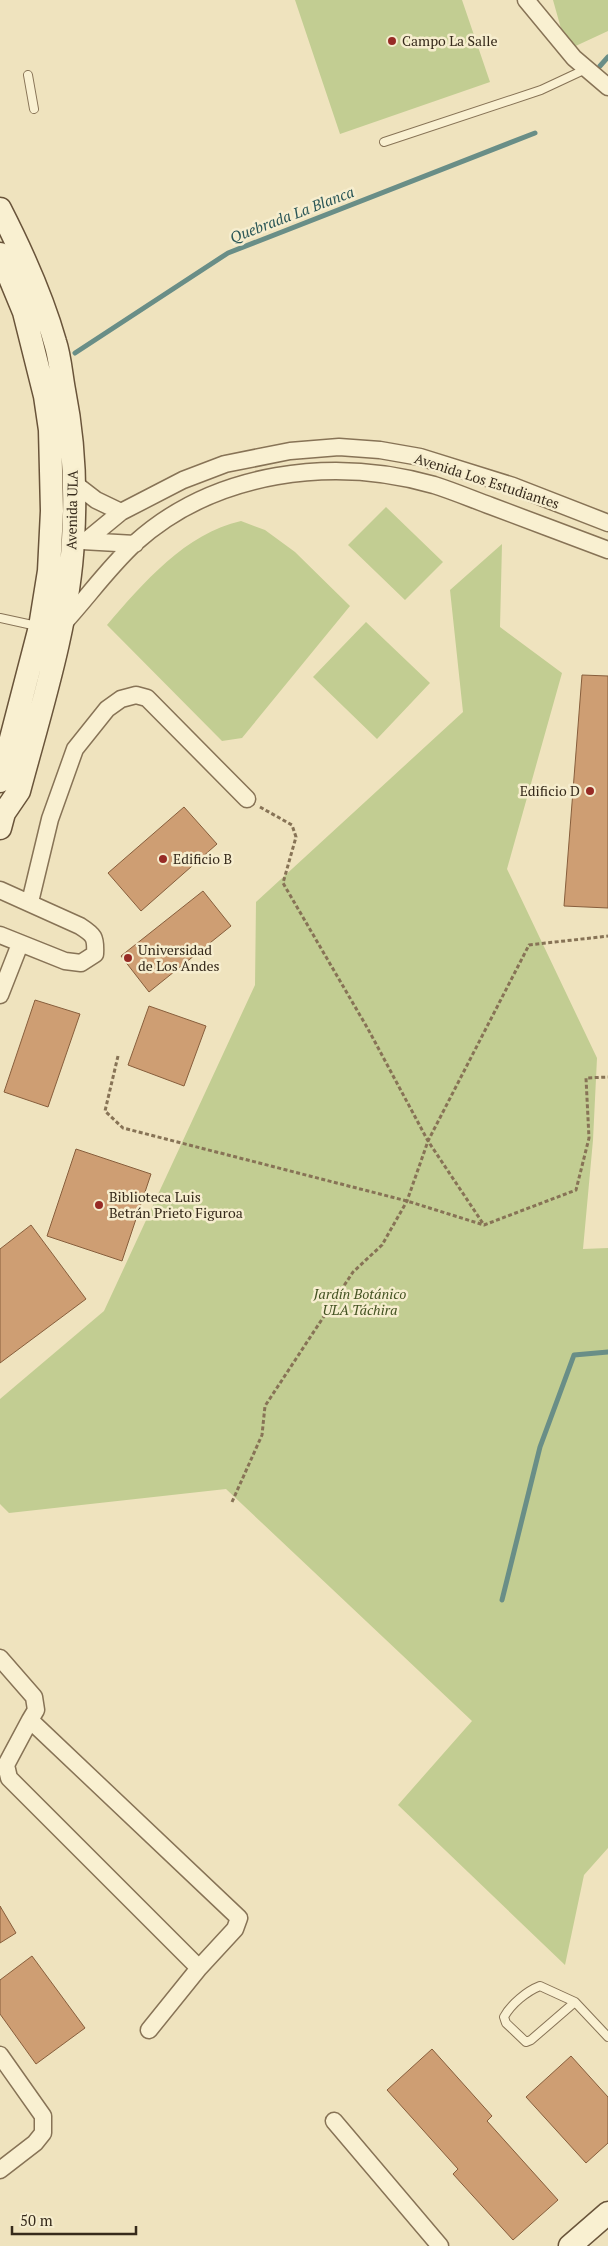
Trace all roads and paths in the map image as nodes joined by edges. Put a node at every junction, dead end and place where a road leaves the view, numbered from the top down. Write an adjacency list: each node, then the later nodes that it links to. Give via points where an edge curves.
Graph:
1 (526, 0): 2 (street)
2 (586, 69): 4 (street); 6 (lane, via 541,90)
3 (28, 75): 5 (lane)
4 (608, 87)
5 (34, 109)
6 (384, 142)
7 (0, 209): 9 (street, Avenida ULA, via 34,281 56,343 72,433)
8 (0, 254): 12 (street, Avenida ULA, via 24,312 45,396)
9 (74, 483): 10 (street, via 96,500); 12 (street, Avenida ULA)
10 (121, 512): 11 (street, Avenida Los Estudiantes, via 183,480 225,464 290,451 339,447 420,457 513,486); 12 (street, Avenida Los Estudiantes)
11 (608, 523)
12 (70, 542): 13 (street); 16 (street, Avenida ULA)
13 (135, 544): 14 (street, Avenida Los Estudiantes, via 160,524 235,485 281,475 346,471 434,485); 16 (street, Avenida Los Estudiantes)
14 (608, 550)
15 (0, 618): 16 (lane)
16 (50, 627): 17 (street, Avenida ULA); 19 (street, Avenida ULA, via 19,791)
17 (0, 782): 19 (street, Avenida ULA)
18 (247, 799): 21 (street, via 147,698 136,694 122,699 107,709 69,760 50,819); 28 (path, via 292,824 296,837 283,883 368,1029)
19 (2, 821)
20 (0, 890): 21 (street)
21 (30, 902): 24 (street, via 91,933 96,941 95,954 81,963 65,961)
22 (0, 935): 24 (street)
23 (608, 936): 28 (path, via 529,945)
24 (20, 944): 25 (street)
25 (0, 995)
26 (118, 1056): 29 (path, via 105,1111 124,1128)
27 (608, 1076): 30 (path, via 586,1078 589,1138 576,1190)
28 (428, 1141): 29 (path); 30 (path)
29 (407, 1201): 30 (path); 31 (path, via 382,1245 353,1272 264,1406 262,1435)
30 (484, 1225)
31 (232, 1502)
32 (0, 1658): 33 (street, via 34,1696 36,1710)
33 (30, 1720): 34 (street, via 6,1765 9,1778); 34 (street, via 239,1918 235,1929)
34 (199, 1968): 36 (street)
35 (576, 2002): 35 (lane, via 526,2042 504,2017 507,2011 540,1986); 37 (lane)
36 (149, 2030)
37 (608, 2037)
38 (0, 2055): 40 (street, via 43,2116 43,2133 35,2144)
39 (334, 2121): 42 (street)
40 (0, 2170)
41 (608, 2212): 43 (street)
42 (440, 2246)
43 (570, 2246)

